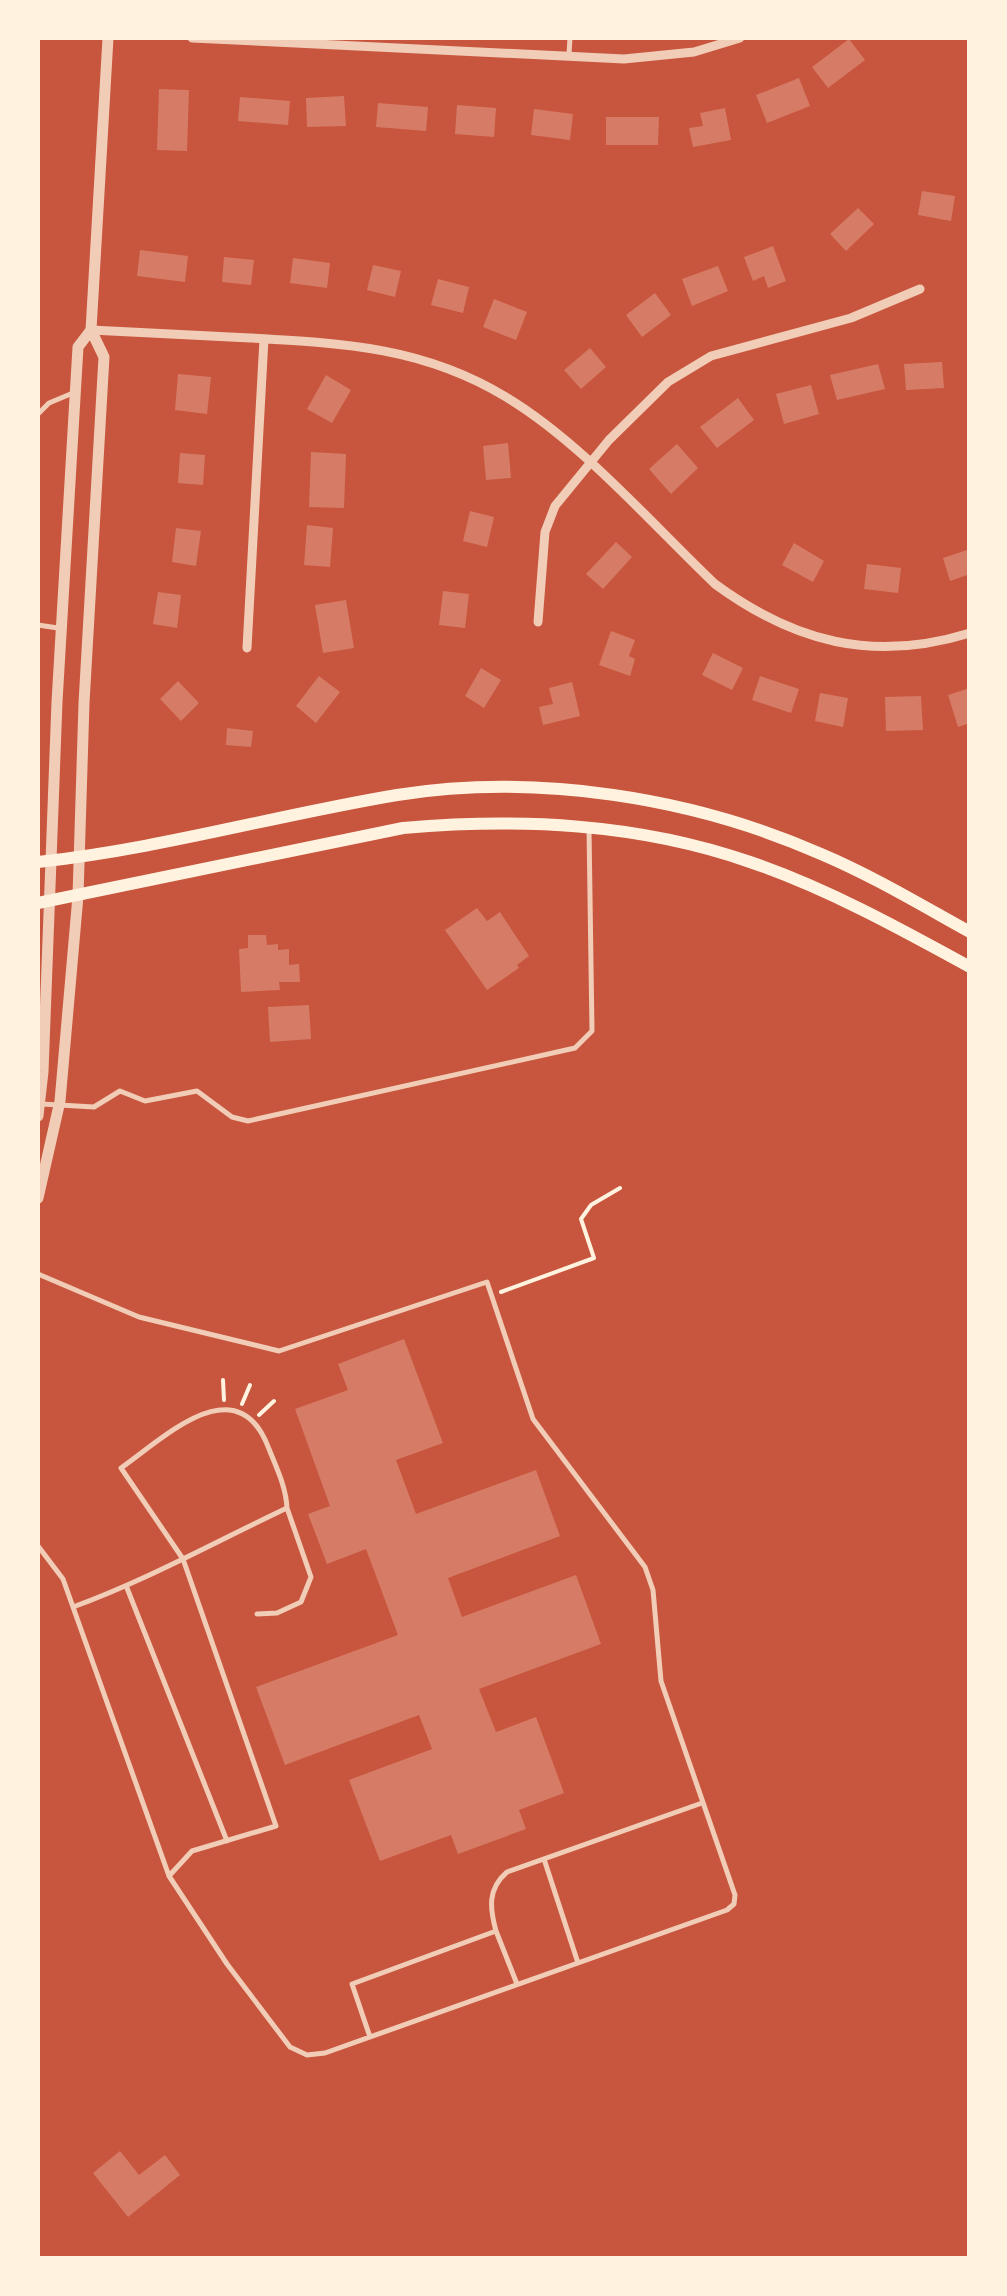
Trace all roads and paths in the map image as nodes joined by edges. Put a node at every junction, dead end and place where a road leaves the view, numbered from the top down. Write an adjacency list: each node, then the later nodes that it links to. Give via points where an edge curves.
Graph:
1 (108, 38): 7 (street)
2 (192, 38): 5 (street)
3 (570, 38): 5 (lane)
4 (740, 38): 5 (street, via 677,55)
5 (568, 56)
6 (920, 289): 11 (street, via 851,318 692,366)
7 (91, 330): 8 (street); 9 (street, via 78,347); 18 (street, via 104,357)
8 (264, 339): 11 (street, via 345,343 429,360 505,396); 16 (street)
9 (75, 392): 10 (lane); 14 (street)
10 (38, 414)
11 (589, 463): 12 (street, via 549,518); 15 (street, via 715,584 780,625 872,647)
12 (538, 622)
13 (38, 625): 14 (lane)
14 (61, 628): 19 (street)
15 (970, 633)
16 (248, 648)
17 (589, 827): 20 (main road, via 500,822 404,828); 23 (main road, via 748,861); 24 (lane, via 592,1031 575,1048 248,1121 197,1091 145,1101 120,1091 94,1107)
18 (82, 857): 19 (main road); 20 (street); 22 (main road, via 399,795 499,788 614,796 758,829 865,874)
19 (44, 862): 21 (street)
20 (78, 896): 21 (main road); 24 (street)
21 (43, 901): 25 (street, via 44,1072)
22 (970, 932)
23 (965, 963)
24 (59, 1106): 25 (lane); 27 (street)
25 (38, 1110)
26 (620, 1188): 29 (path, via 591,1205 582,1219 594,1258)
27 (38, 1198)
28 (38, 1274): 42 (lane, via 139,1317 278,1351 486,1282 533,1419 645,1567 660,1681)
29 (501, 1292)
30 (224, 1380): 33 (path)
31 (250, 1385): 34 (path)
32 (274, 1401): 35 (path)
33 (224, 1409): 34 (lane); 38 (lane, via 192,1418 121,1468)
34 (239, 1411): 35 (lane)
35 (253, 1420): 36 (lane, via 264,1434)
36 (287, 1508): 38 (lane); 41 (lane, via 311,1577 301,1602)
37 (38, 1546): 40 (lane)
38 (183, 1559): 39 (lane); 43 (lane, via 276,1826)
39 (127, 1588): 40 (lane); 43 (lane)
40 (73, 1607): 45 (lane)
41 (257, 1614)
42 (703, 1802): 44 (lane); 47 (lane, via 734,1904)
43 (227, 1841): 45 (lane, via 192,1852)
44 (544, 1859): 46 (lane, via 499,1879 490,1900); 47 (lane)
45 (169, 1876): 49 (lane, via 290,2047 325,2053)
46 (496, 1931): 48 (lane); 49 (lane, via 352,1984)
47 (578, 1963): 48 (lane)
48 (517, 1985): 49 (lane)
49 (370, 2038)

